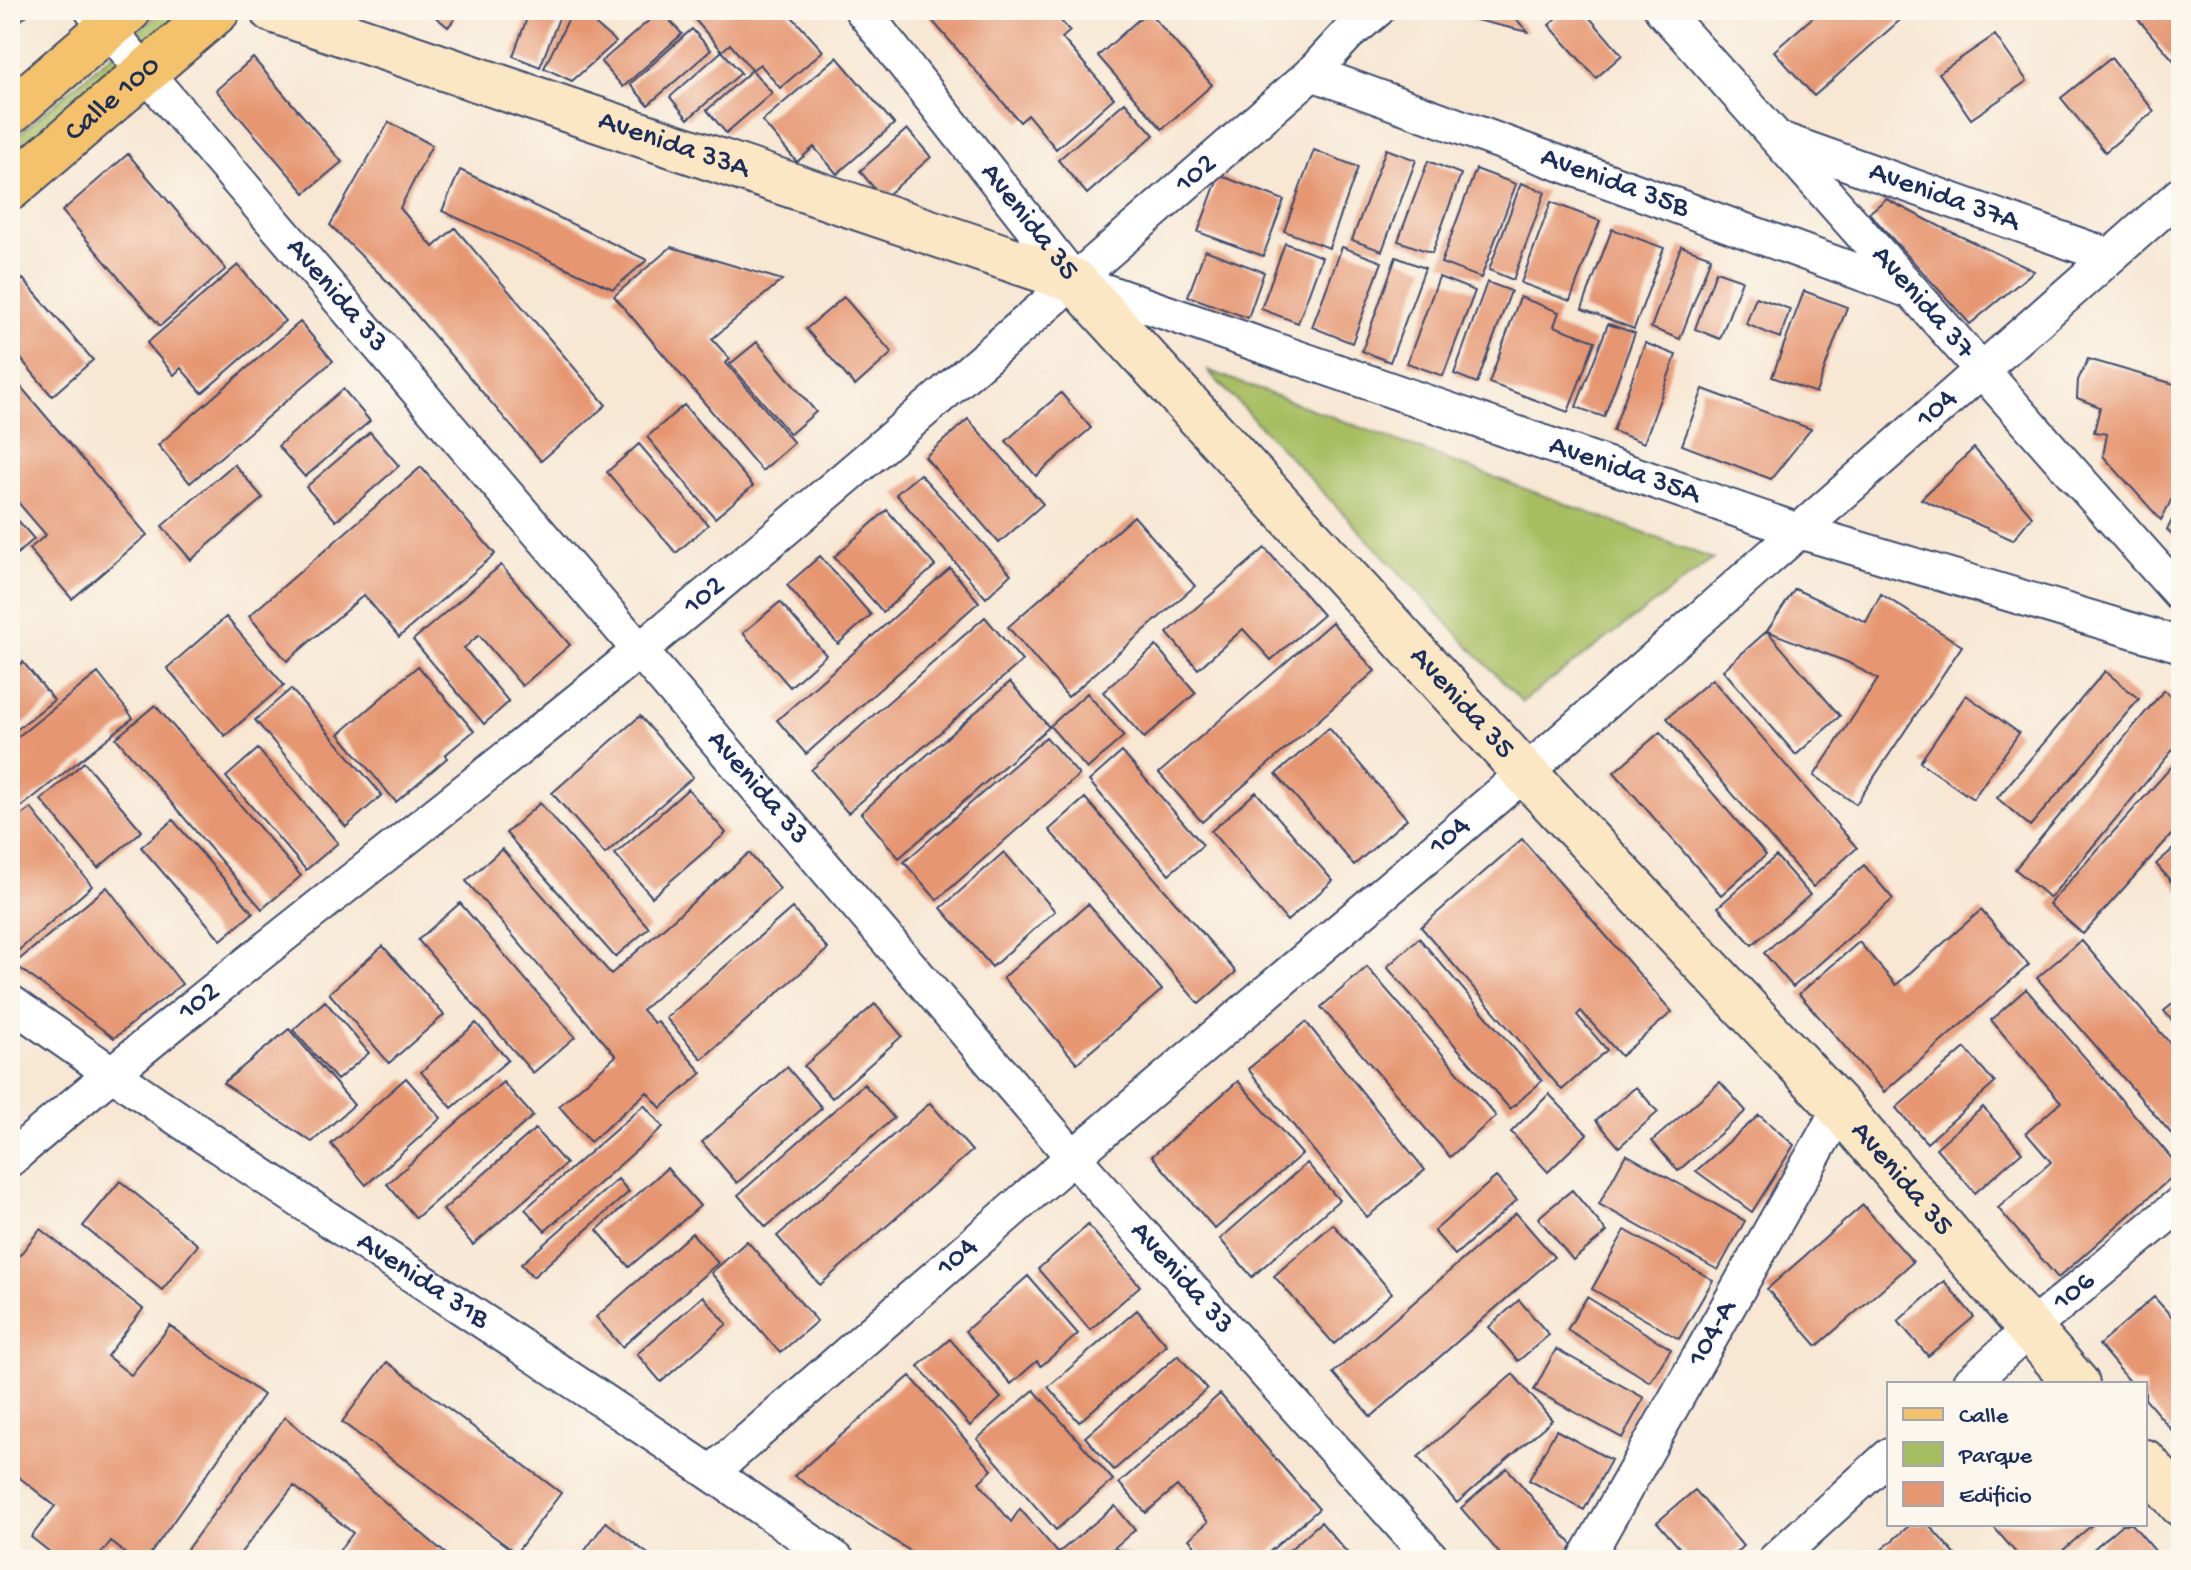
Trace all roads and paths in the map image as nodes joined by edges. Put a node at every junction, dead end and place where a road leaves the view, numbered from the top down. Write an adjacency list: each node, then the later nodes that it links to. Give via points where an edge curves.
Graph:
1 (218, 10): 7 (main road, Calle 100)
2 (272, 10): 14 (street, Avenida 33A)
3 (862, 10): 14 (street, Avenida 35)
4 (1377, 10): 8 (street, 102)
5 (1662, 10): 10 (street, Avenida 37)
6 (109, 16): 7 (street, Avenida 33); 9 (main road, Calle 100)
7 (145, 72): 11 (main road, Calle 100); 20 (street, Avenida 33)
8 (1312, 73): 14 (street, 102); 15 (street, Avenida 35B)
9 (10, 112)
10 (1780, 140): 13 (street, Avenida 37A); 15 (street, Avenida 37)
11 (10, 188)
12 (2181, 194): 13 (street, 104)
13 (2109, 256): 16 (street, 104)
14 (1075, 281): 17 (street, Avenida 35A); 20 (street, 102); 21 (street, Avenida 35)
15 (1917, 294): 16 (street, Avenida 37)
16 (1979, 371): 17 (street, 104); 18 (street, Avenida 37)
17 (1799, 531): 19 (street, Avenida 35A); 21 (street, 104)
18 (2181, 595)
19 (2181, 645)
20 (640, 650): 23 (street, 102); 25 (street, Avenida 33)
21 (1525, 773): 24 (street, Avenida 35); 25 (street, 104)
22 (10, 1002): 23 (street, Avenida 31B)
23 (110, 1073): 26 (street, 102); 33 (street, Avenida 31B)
24 (1840, 1108): 28 (street, Avenida 35); 37 (street, 104-A)
25 (1073, 1157): 33 (street, 104); 36 (street, Avenida 33)
26 (10, 1159)
27 (2181, 1203): 28 (street, 106)
28 (2030, 1329): 29 (street, 106); 30 (street, Avenida 35)
29 (1971, 1382)
30 (2075, 1382)
31 (1887, 1458): 38 (street)
32 (2147, 1464): 34 (street)
33 (712, 1472): 35 (street, Avenida 31B)
34 (2181, 1504)
35 (837, 1560)
36 (1433, 1560)
37 (1585, 1560)
38 (1775, 1560)

